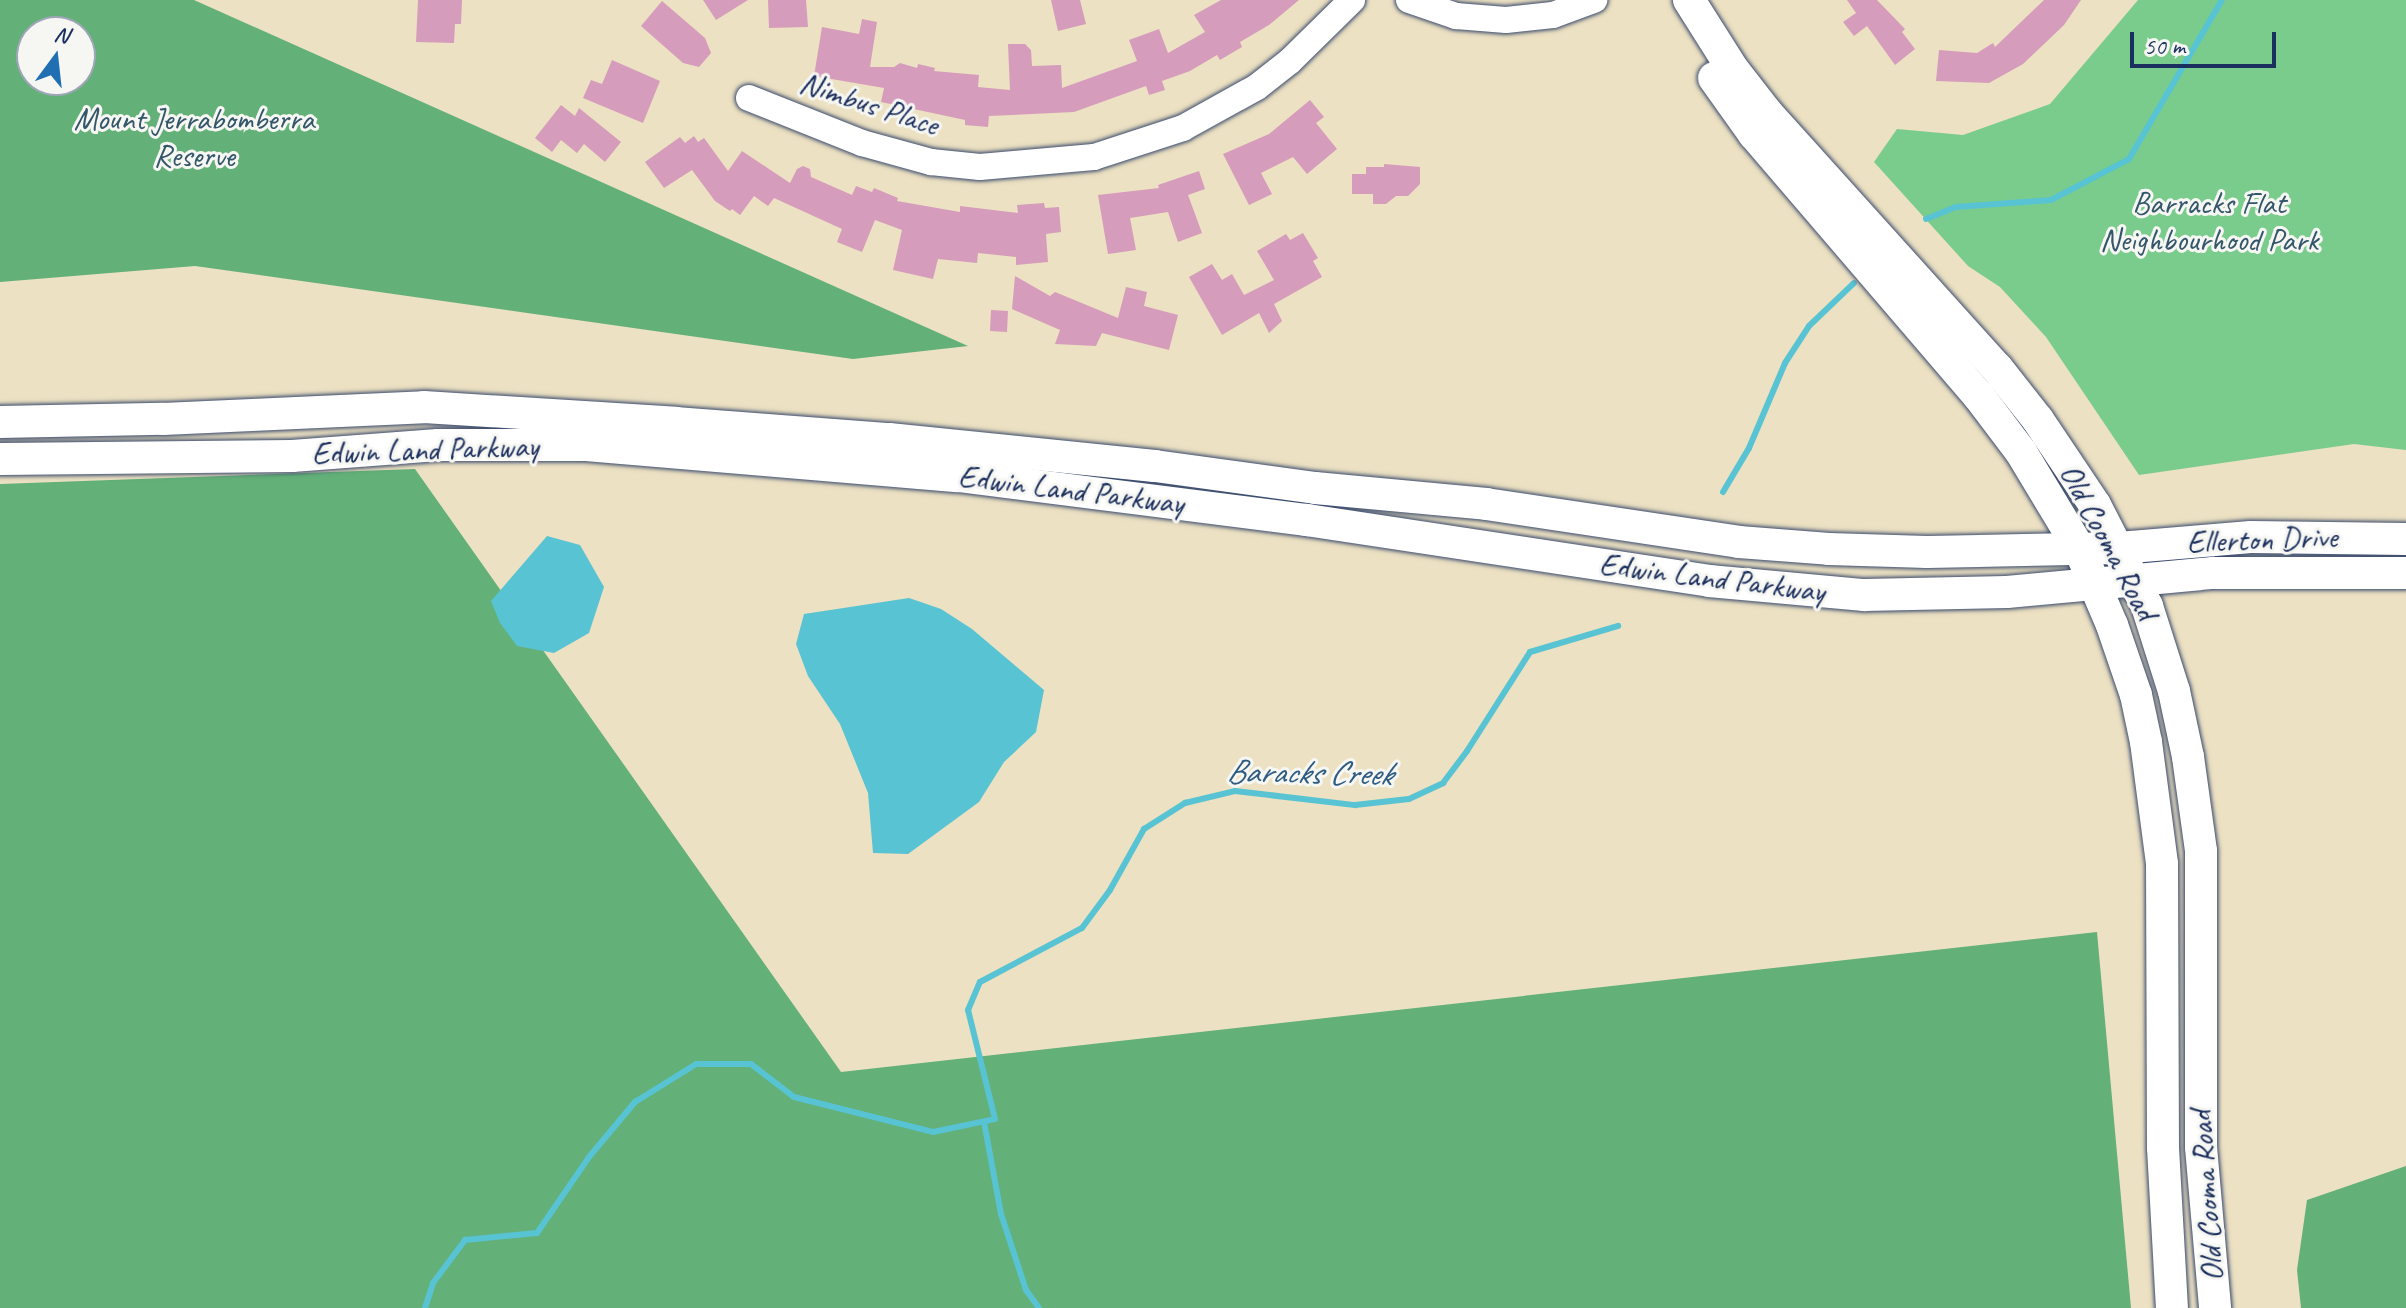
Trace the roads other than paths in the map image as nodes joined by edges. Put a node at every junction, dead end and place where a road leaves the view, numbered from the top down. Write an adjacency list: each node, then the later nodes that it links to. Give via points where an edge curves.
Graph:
1 (1352, 0): 6 (street, Nimbus Place, via 1257,87 1183,128 1094,157 980,167 931,162 862,143)
2 (1409, 0): 3 (street, via 1456,16 1506,20 1553,15)
3 (1594, 0)
4 (1667, 0): 7 (main road, Old Cooma Road, via 1754,134)
5 (1689, 0): 7 (main road, Old Cooma Road, via 1732,68)
6 (749, 98)
7 (1880, 260): 11 (main road, Old Cooma Road, via 2021,452); 12 (main road, Old Cooma Road, via 1997,368 2038,420)
8 (0, 422): 11 (main road, Edwin Land Parkway, via 424,407 1038,453 1486,504 1739,542 1927,552)
9 (0, 459): 15 (main road, Edwin Land Parkway, via 586,445 958,476 1167,501 1789,591 1945,594)
10 (2406, 539): 12 (main road, Ellerton Drive, via 2251,537)
11 (2079, 548): 12 (main road, Edwin Land Parkway); 15 (main road, Old Cooma Road)
12 (2119, 548): 14 (main road, Old Cooma Road)
13 (2406, 573): 14 (main road, Ellerton Drive, via 2227,573)
14 (2136, 580): 15 (main road, Edwin Land Parkway); 17 (main road, Old Cooma Road, via 2174,691 2198,820 2203,920 2201,1147)
15 (2097, 586): 16 (main road, Old Cooma Road, via 2136,695 2162,864 2163,1148)
16 (2172, 1308)
17 (2215, 1308)

